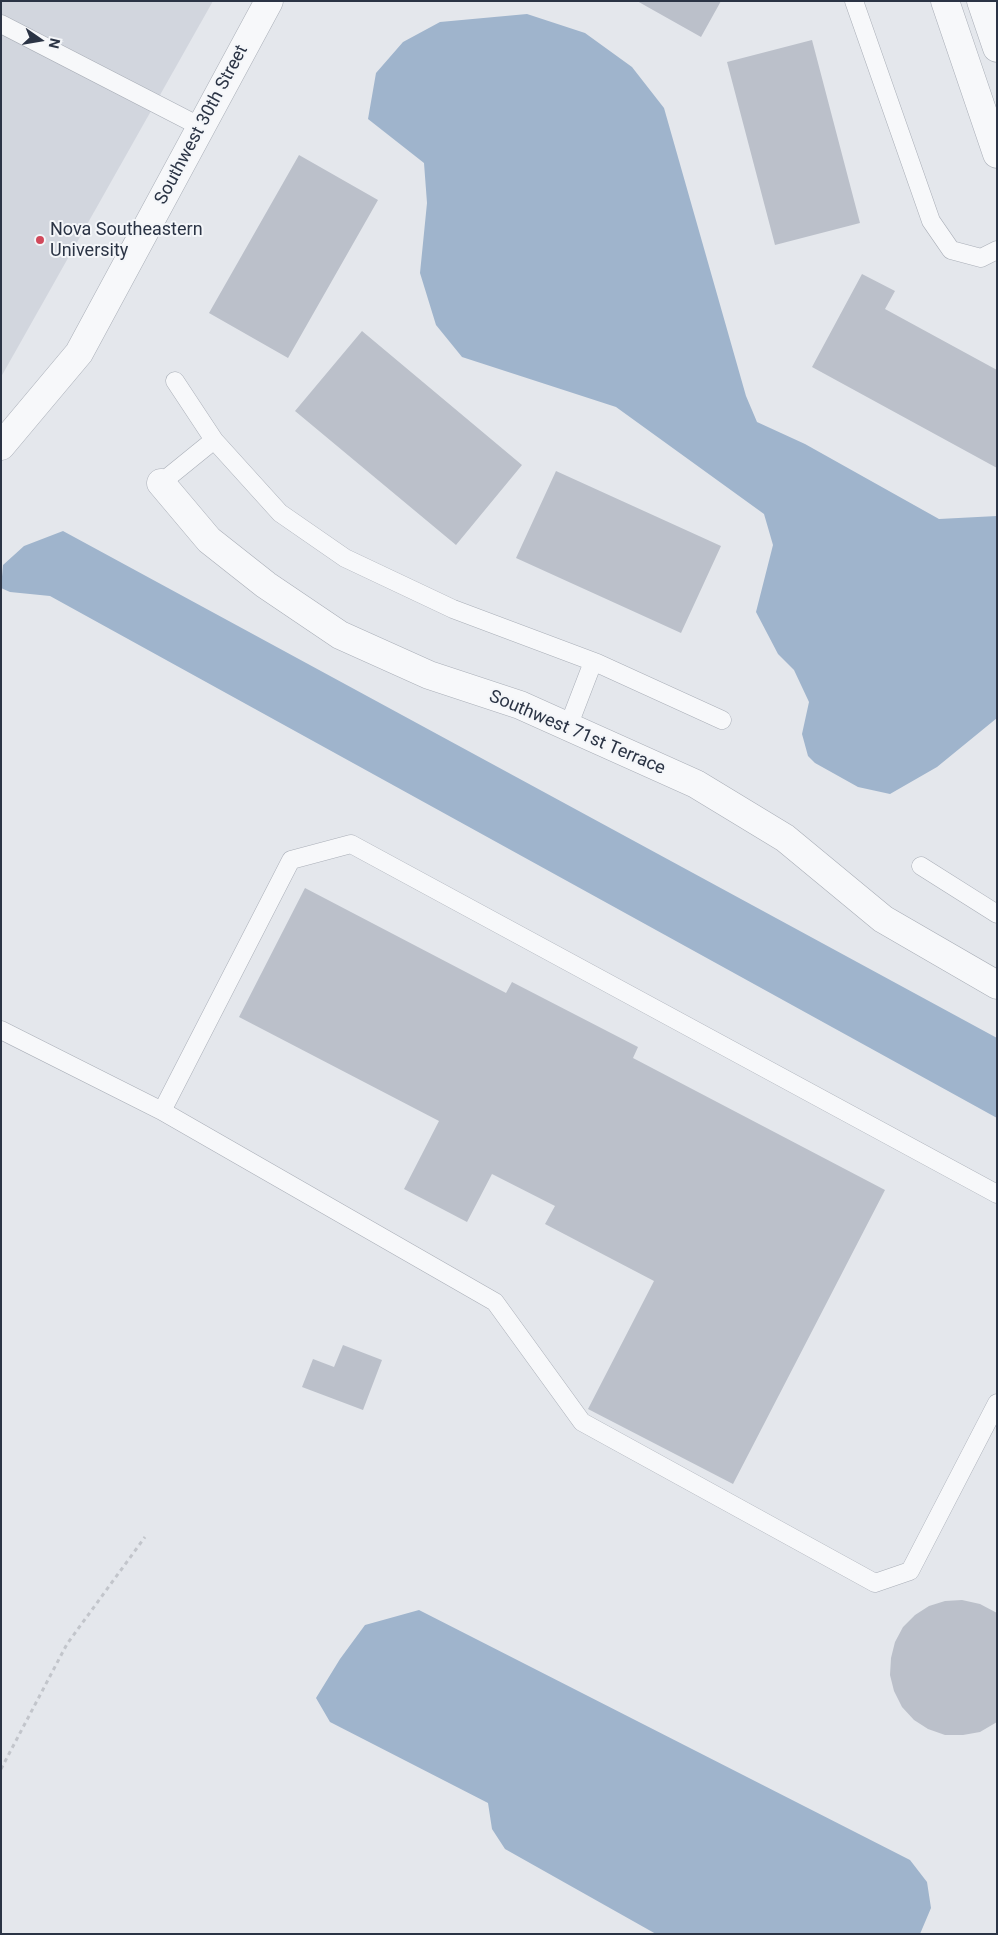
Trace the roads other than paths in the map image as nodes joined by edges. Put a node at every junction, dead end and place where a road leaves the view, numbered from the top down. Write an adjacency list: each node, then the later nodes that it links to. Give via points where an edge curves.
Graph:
1 (269, 1): 7 (street, Southwest 30th Street)
2 (854, 1): 9 (lane, via 931,221 951,250 980,258)
3 (945, 1): 8 (street)
4 (981, 1): 6 (street)
5 (1, 24): 7 (lane)
6 (997, 48)
7 (201, 127): 12 (street, Southwest 30th Street, via 79,352)
8 (997, 154)
9 (997, 250)
10 (175, 381): 11 (lane)
11 (214, 440): 13 (lane); 14 (lane, via 280,513 345,558 453,609)
12 (1, 446)
13 (161, 483): 16 (street, Southwest 71st Terrace, via 209,540 340,635 429,676 520,705)
14 (593, 662): 15 (lane); 16 (lane)
15 (722, 720)
16 (568, 726): 19 (street, Southwest 71st Terrace, via 696,784 785,838 883,919)
17 (921, 866): 18 (lane)
18 (997, 914)
19 (997, 985)
20 (1, 1030): 21 (lane)
21 (162, 1111): 22 (lane, via 291,860 351,844); 23 (lane, via 495,1302 582,1422 875,1583 910,1571)
22 (997, 1194)
23 (997, 1403)

